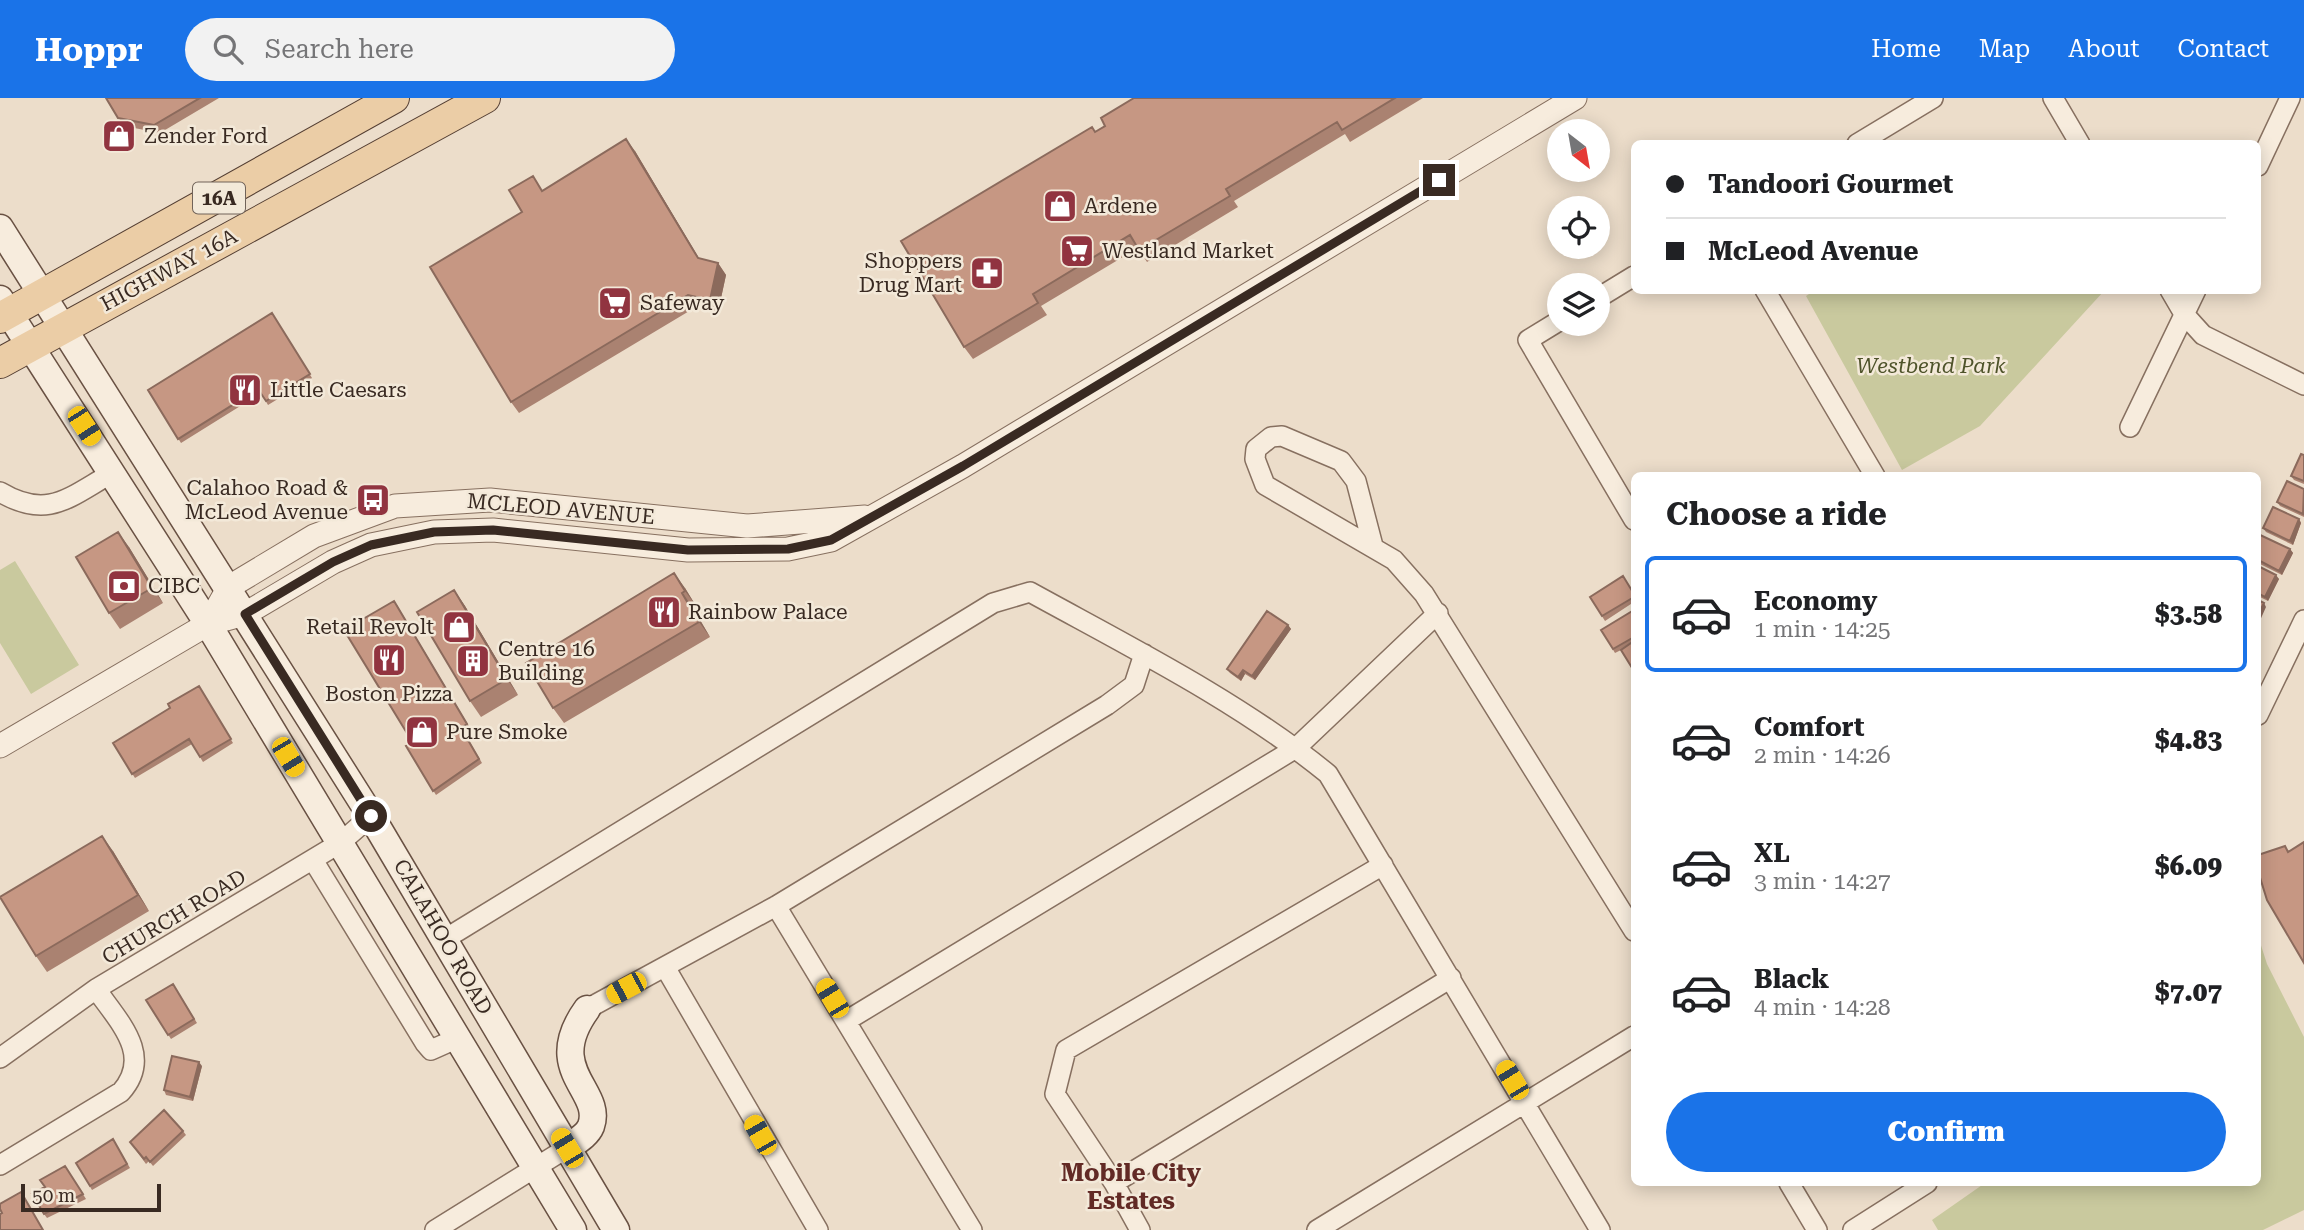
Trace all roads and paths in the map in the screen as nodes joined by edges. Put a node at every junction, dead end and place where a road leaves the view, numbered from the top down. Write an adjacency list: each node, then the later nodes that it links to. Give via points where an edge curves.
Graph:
1 (394, 98): 16 (main road, HIGHWAY 16A / 16A)
2 (485, 98): 20 (main road, HIGHWAY 16A / 16A)
3 (1575, 98): 29 (street, MCLEOD AVENUE, via 963,466)
4 (1933, 98): 7 (street)
5 (2053, 98): 8 (street)
6 (2290, 98): 9 (street)
7 (1864, 140)
8 (2078, 140)
9 (2261, 160)
10 (0, 228): 16 (main road, CALAHOO ROAD)
11 (1631, 278): 12 (street)
12 (1610, 291)
13 (1767, 294): 26 (street)
14 (2172, 294): 18 (street)
15 (2194, 294): 18 (street)
16 (42, 296): 17 (main road, HIGHWAY 16A / 16A); 20 (main road, CALAHOO ROAD)
17 (3, 310): 21 (main road, CALAHOO ROAD)
18 (2184, 314): 23 (street, via 2203,335); 24 (street)
19 (1547, 328): 28 (street, via 1528,340)
20 (62, 329): 21 (main road, HIGHWAY 16A / 16A); 31 (main road, CALAHOO ROAD)
21 (31, 346): 22 (main road, HIGHWAY 16A / 16A); 25 (main road, CALAHOO ROAD)
22 (0, 363)
23 (2304, 385)
24 (2130, 427)
25 (114, 472): 27 (street, via 48,507 27,506); 35 (main road, CALAHOO ROAD)
26 (1873, 472)
27 (0, 492)
28 (1631, 515)
29 (872, 516): 31 (street, MCLEOD AVENUE, via 747,526 490,500 430,502 395,506 351,520 314,536); 33 (street, MCLEOD AVENUE, via 831,540 750,551 688,550 493,530 434,532 371,545)
30 (1373, 546): 30 (street, via 1356,481 1341,461 1282,436 1271,437 1256,449 1255,460 1265,485); 32 (street, via 1409,575)
31 (229, 587): 33 (main road, CALAHOO ROAD); 35 (street)
32 (1438, 613): 39 (street); 45 (street)
33 (245, 614): 35 (street, MCLEOD AVENUE); 40 (main road, CALAHOO ROAD)
34 (2304, 620): 37 (street)
35 (208, 625): 38 (street, MCLEOD AVENUE); 41 (main road, CALAHOO ROAD)
36 (1144, 654): 39 (street); 44 (street, via 1134,685 1107,705); 46 (street, via 1030,592 993,603)
37 (2261, 709)
38 (0, 746)
39 (1296, 748): 43 (street, via 1328,775); 51 (street)
40 (371, 816): 41 (street, CHURCH ROAD); 46 (main road, CALAHOO ROAD)
41 (340, 843): 42 (street, CHURCH ROAD); 52 (main road, CALAHOO ROAD)
42 (313, 860): 49 (street, CHURCH ROAD); 52 (street, CALAHOO ROAD, via 425,1043 431,1050)
43 (1383, 865): 48 (street); 59 (street, via 1066,1050 1055,1094)
44 (776, 906): 47 (street); 51 (street)
45 (1631, 926)
46 (445, 939): 56 (main road, CALAHOO ROAD)
47 (665, 967): 50 (street); 66 (street)
48 (1451, 978): 55 (street); 59 (street)
49 (96, 989): 54 (street, CHURCH ROAD); 57 (street, via 134,1045 135,1069 130,1081 121,1092)
50 (587, 1009): 56 (main road, via 574,1027 569,1045 570,1062 592,1124)
51 (846, 1021): 67 (street)
52 (458, 1038): 58 (main road, CALAHOO ROAD)
53 (1631, 1038): 55 (street)
54 (0, 1059)
55 (1525, 1100): 62 (street); 69 (street)
56 (567, 1148): 58 (street); 65 (main road, CALAHOO ROAD)
57 (0, 1165)
58 (536, 1168): 63 (street); 64 (main road, CALAHOO ROAD)
59 (1114, 1183): 68 (street)
60 (1790, 1186): 70 (street)
61 (1922, 1186): 71 (street)
62 (1592, 1227)
63 (435, 1230)
64 (573, 1230)
65 (616, 1230)
66 (818, 1230)
67 (972, 1230)
68 (1140, 1230)
69 (1317, 1230)
70 (1817, 1230)
71 (1853, 1230)

